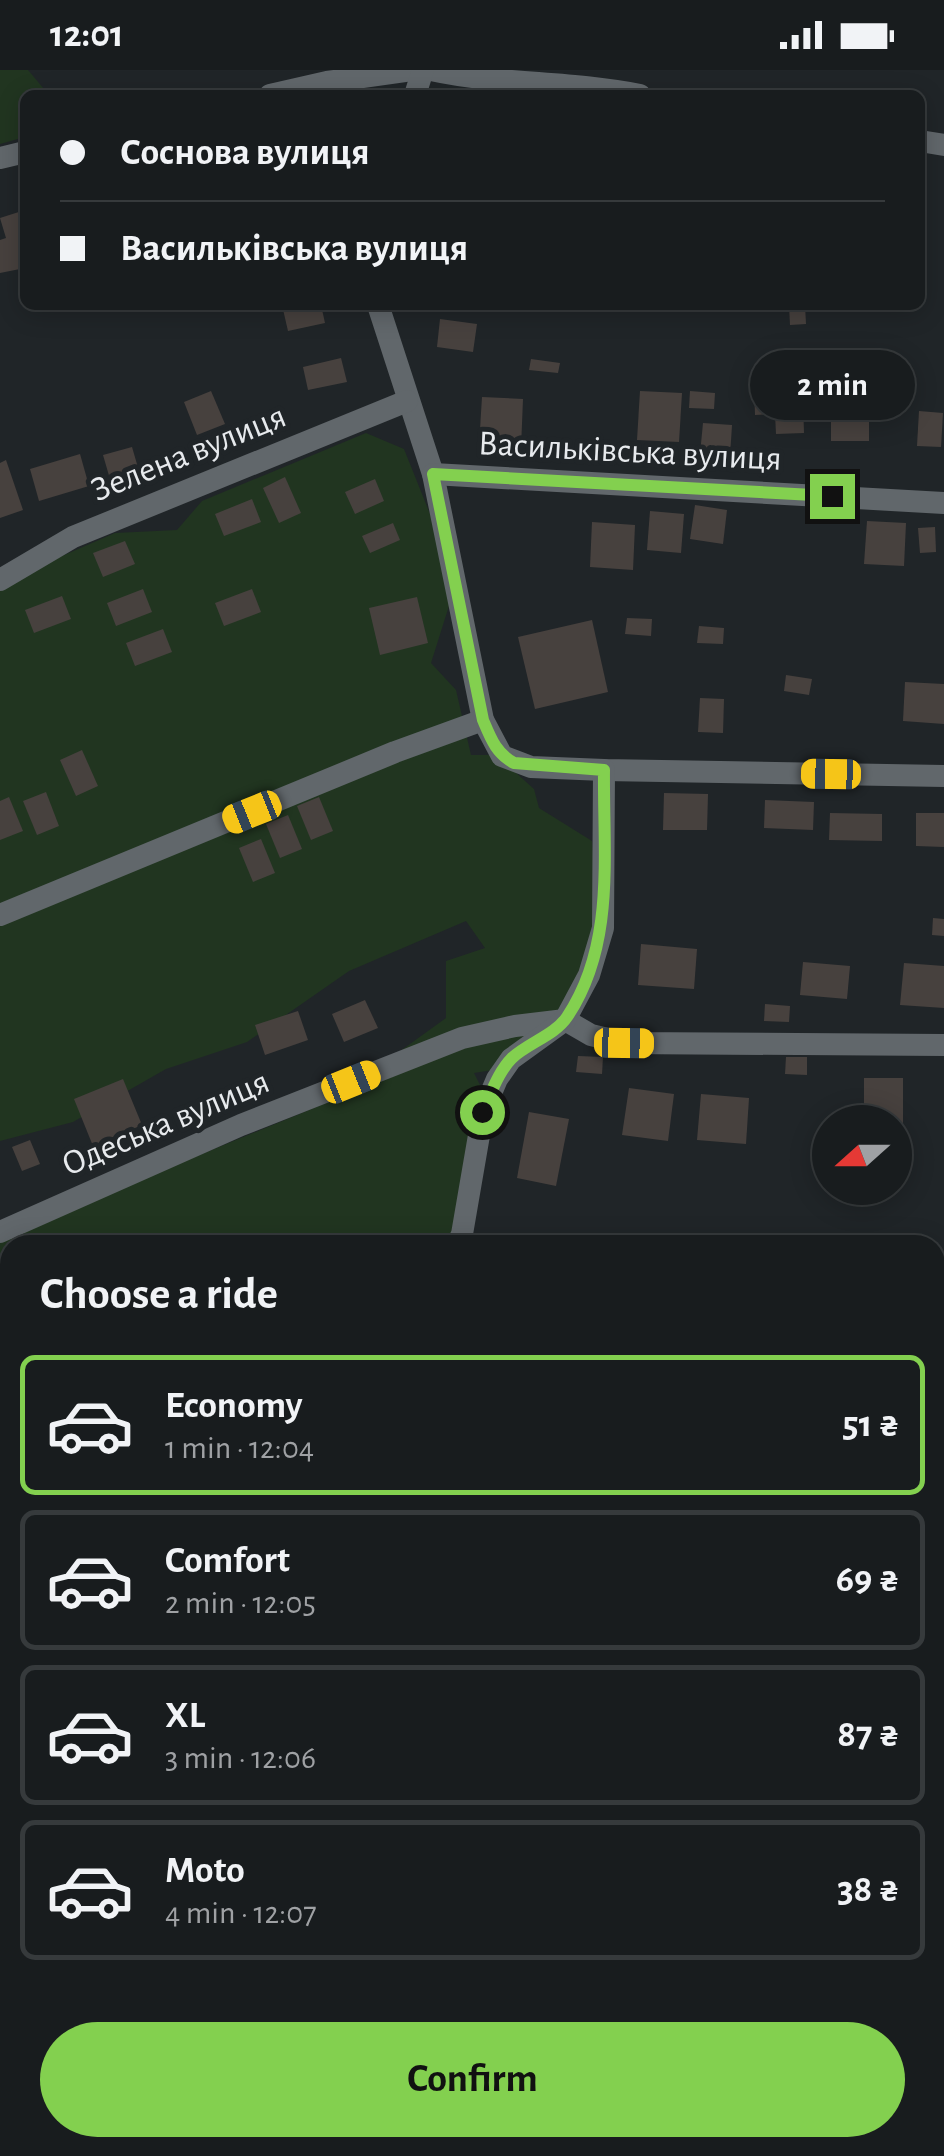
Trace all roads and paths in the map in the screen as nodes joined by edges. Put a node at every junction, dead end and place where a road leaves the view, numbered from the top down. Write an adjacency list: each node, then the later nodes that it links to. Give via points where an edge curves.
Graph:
1 (412, 70): 3 (street)
2 (427, 70): 4 (street)
3 (292, 90)
4 (616, 90)
5 (380, 310): 6 (street)
6 (408, 401): 7 (street); 9 (street, Зелена вулиця, via 73,536)
7 (433, 474): 8 (street, Васильківська вулиця); 10 (street)
8 (944, 502)
9 (0, 580)
10 (483, 720): 11 (street, via 502,756 514,763); 13 (street)
11 (604, 770): 12 (street); 14 (street, via 603,928 589,975)
12 (944, 776)
13 (0, 915)
14 (565, 1020): 15 (street, via 591,1036 624,1043); 16 (street, Одеська вулиця, via 462,1038 240,1125); 17 (street, via 511,1059 497,1078 482,1112)
15 (944, 1045)
16 (0, 1232)
17 (462, 1235)

